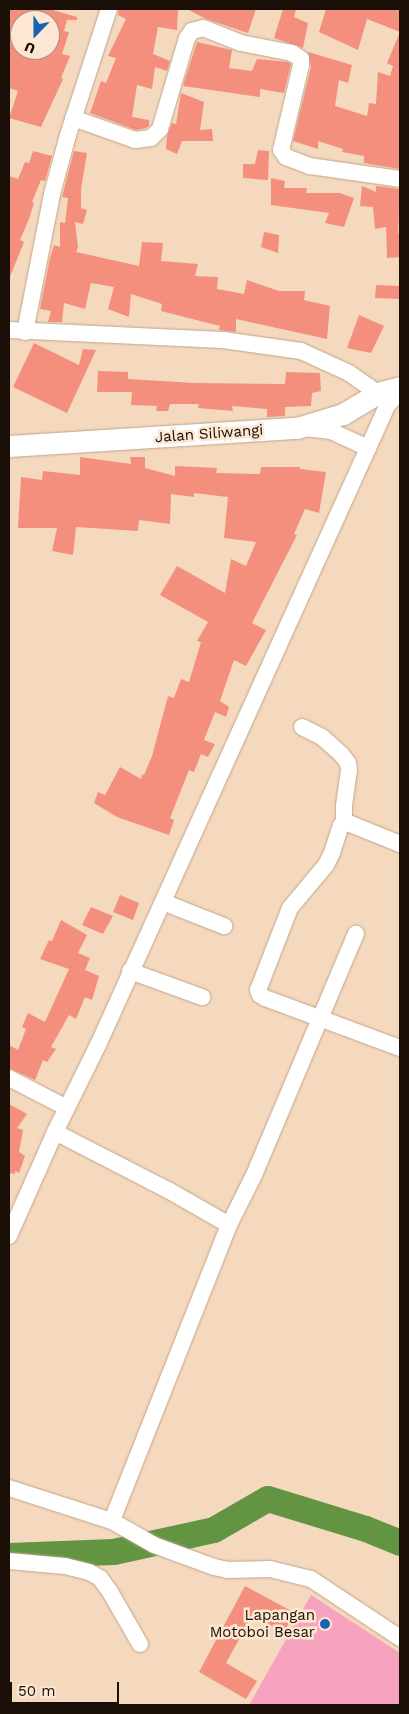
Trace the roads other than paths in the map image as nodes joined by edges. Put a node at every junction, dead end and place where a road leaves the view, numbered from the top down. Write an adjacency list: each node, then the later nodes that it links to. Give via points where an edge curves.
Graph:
1 (108, 9): 2 (street)
2 (73, 118): 3 (street, via 135,140 151,138 160,129 187,38 192,30 203,28 241,43 292,53 301,59 281,150 286,157 310,166); 5 (street, via 52,194)
3 (400, 178)
4 (9, 330): 5 (street)
5 (25, 332): 8 (street, via 223,340 301,351 341,368)
6 (400, 387): 8 (main road, Jalan Siliwangi)
7 (400, 391): 11 (street, via 387,406)
8 (378, 394): 9 (main road, Jalan Siliwangi, via 343,414)
9 (298, 428): 10 (main road, Jalan Siliwangi); 11 (street, via 331,431)
10 (9, 446)
11 (368, 448): 15 (street)
12 (302, 727): 13 (street, via 322,737 348,763)
13 (344, 824): 14 (street); 20 (street, via 326,865 290,908 258,990 265,998)
14 (400, 844)
15 (163, 902): 16 (street); 18 (street)
16 (224, 926)
17 (356, 934): 20 (street)
18 (130, 972): 19 (street); 23 (street)
19 (202, 997)
20 (321, 1020): 21 (street); 25 (street)
21 (400, 1048)
22 (9, 1078): 23 (street)
23 (67, 1108): 24 (street)
24 (55, 1132): 25 (street); 26 (street)
25 (230, 1225): 28 (street)
26 (9, 1236)
27 (9, 1488): 28 (street)
28 (112, 1521): 30 (street, via 148,1540 228,1570 270,1569 311,1579)
29 (9, 1561): 31 (street, via 65,1566 100,1578)
30 (400, 1638)
31 (140, 1644)

